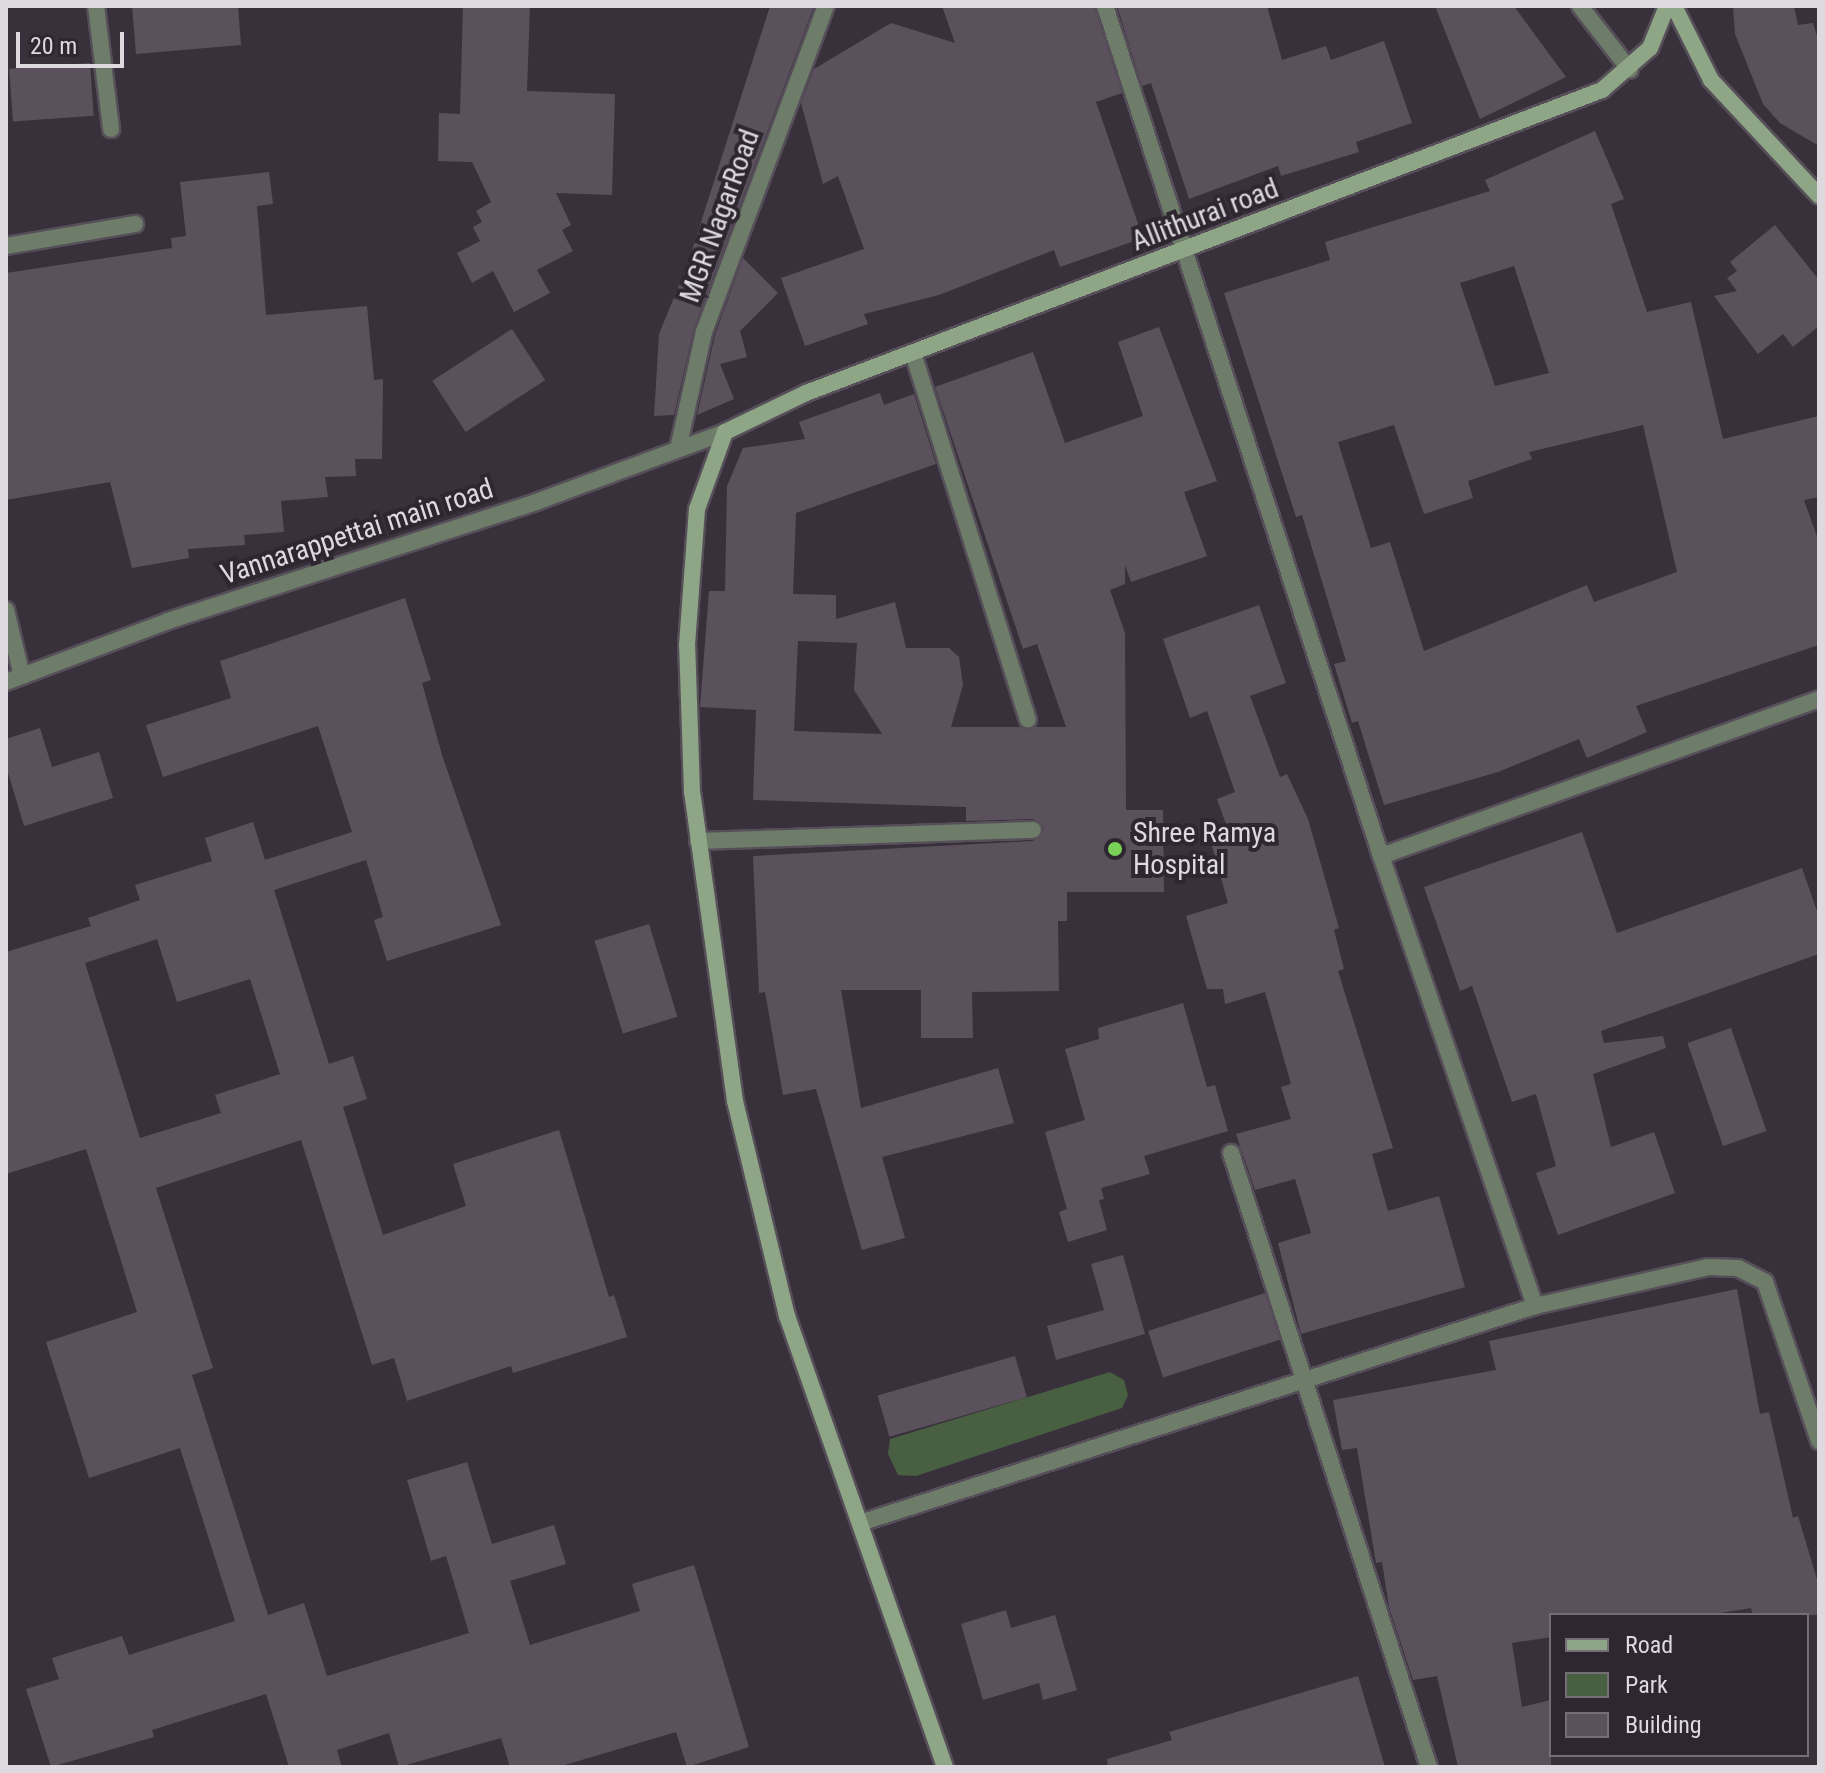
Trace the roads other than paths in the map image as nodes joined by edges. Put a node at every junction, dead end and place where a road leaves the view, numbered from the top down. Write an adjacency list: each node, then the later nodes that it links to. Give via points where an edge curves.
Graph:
1 (96, 6): 8 (street)
2 (826, 6): 15 (street, MGR NagarRoad, via 704,332)
3 (1105, 6): 12 (street)
4 (1580, 6): 7 (street)
5 (1667, 6): 7 (main road, Allithurai road, via 1650,48)
6 (1674, 6): 9 (main road, via 1711,80)
7 (1630, 70): 12 (main road, Allithurai road, via 1602,90)
8 (111, 129)
9 (1819, 196)
10 (135, 224): 11 (street)
11 (6, 246)
12 (1187, 250): 13 (main road, Allithurai road); 23 (street)
13 (913, 353): 14 (main road, Allithurai road, via 806,393); 20 (street)
14 (725, 432): 15 (street, Vannarappettai main road); 22 (main road, via 697,509 687,645)
15 (678, 449): 17 (street, Vannarappettai main road, via 536,502 182,616)
16 (6, 610): 17 (street)
17 (22, 676): 18 (street, Vannarappettai main road)
18 (6, 682)
19 (1819, 699): 23 (street)
20 (1028, 719)
21 (1033, 830): 22 (street)
22 (698, 841): 28 (main road, via 742,1132 787,1316)
23 (1381, 856): 25 (street)
24 (1231, 1153): 26 (street)
25 (1535, 1306): 26 (street); 27 (street, via 1708,1267 1738,1268 1765,1282)
26 (1306, 1380): 28 (street); 30 (street)
27 (1819, 1441)
28 (860, 1523): 29 (main road)
29 (945, 1767)
30 (1429, 1767)

